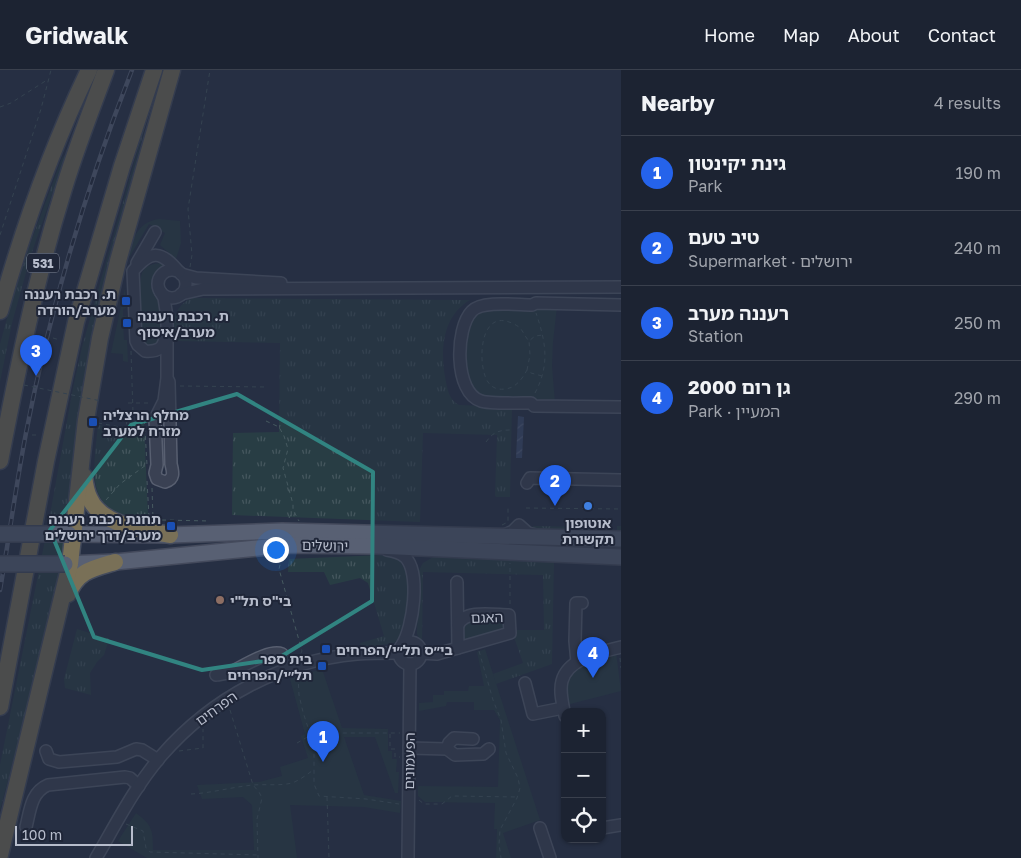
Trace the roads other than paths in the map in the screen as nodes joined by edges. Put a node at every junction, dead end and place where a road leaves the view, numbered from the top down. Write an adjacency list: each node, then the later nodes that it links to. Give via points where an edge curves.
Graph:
1 (89, 70): 13 (highway, via 22,234)
2 (106, 70): 21 (highway, 531, via 62,194 44,257)
3 (154, 70): 46 (highway, via 76,322 28,548)
4 (172, 70): 20 (highway, via 100,338)
5 (155, 232): 6 (street)
6 (133, 271): 7 (street, via 146,258 159,255); 15 (street, via 138,345 145,351 158,350 162,348)
7 (183, 274): 9 (street); 10 (street, via 170,270 162,274 158,282); 11 (street, via 185,286)
8 (621, 287): 9 (street)
9 (343, 288): 11 (street, via 203,289)
10 (160, 291): 11 (street, via 171,298); 14 (street)
11 (181, 294): 14 (street)
12 (621, 304): 17 (street, via 483,305 472,310 465,321 459,350 464,381 470,394 480,402)
13 (0, 311)
14 (167, 317): 15 (street)
15 (167, 333): 16 (street)
16 (170, 382): 16 (street, via 164,401 155,419 155,473 157,479 165,482 173,474)
17 (621, 407)
18 (582, 411): 19 (street)
19 (621, 412)
20 (81, 460): 25 (highway); 26 (highway, via 87,494 97,510 134,528)
21 (0, 461)
22 (621, 480): 23 (street, via 530,478)
23 (526, 483)
24 (0, 534): 25 (main road, ירושלים, bridge)
25 (71, 534): 26 (main road, ירושלים); 32 (highway)
26 (170, 535): 27 (main road, ירושלים, via 282,531)
27 (621, 539)
28 (376, 546): 29 (main road, ירושלים); 30 (main road, ירושלים, via 276,545); 39 (street, via 406,557 413,569 409,631)
29 (621, 557)
30 (115, 562): 32 (main road, ירושלים); 35 (highway, via 76,578)
31 (0, 564): 32 (main road, ירושלים, bridge)
32 (67, 564): 35 (highway)
33 (457, 582): 36 (street, האגם)
34 (582, 603): 41 (street, via 576,603)
35 (57, 617): 60 (highway)
36 (458, 625): 38 (street, האגם); 38 (street, האגם, via 471,615 510,615 510,633)
37 (621, 647): 41 (street)
38 (458, 648): 40 (street, האגם, via 438,654)
39 (401, 649): 40 (street, via 409,642 416,644); 42 (street, via 403,661); 43 (street, הפרחים, via 356,654)
40 (421, 653): 42 (street, via 418,660)
41 (577, 662): 47 (street, via 565,671 561,682)
42 (410, 664): 50 (street, הפעמונים)
43 (286, 670): 44 (street, via 282,654 277,652 229,673); 54 (street, הפרחים, via 236,692 210,710)
44 (216, 675)
45 (525, 683): 48 (street, via 533,714)
46 (0, 707)
47 (563, 708)
48 (561, 712)
49 (473, 739): 51 (street, via 454,738)
50 (409, 748): 51 (street); 62 (street, הפעמונים)
51 (447, 749): 52 (street, via 455,755 483,754)
52 (489, 749)
53 (46, 751): 54 (street, via 49,758 59,762 117,757 136,749)
54 (158, 760): 55 (street, הפרחים)
55 (140, 786): 57 (street, via 125,777 48,785 36,794); 61 (street, הפרחים)
56 (621, 825): 58 (street)
57 (26, 827)
58 (606, 827)
59 (540, 828): 63 (street)
60 (0, 855)
61 (96, 858)
62 (408, 858)
63 (550, 858)

